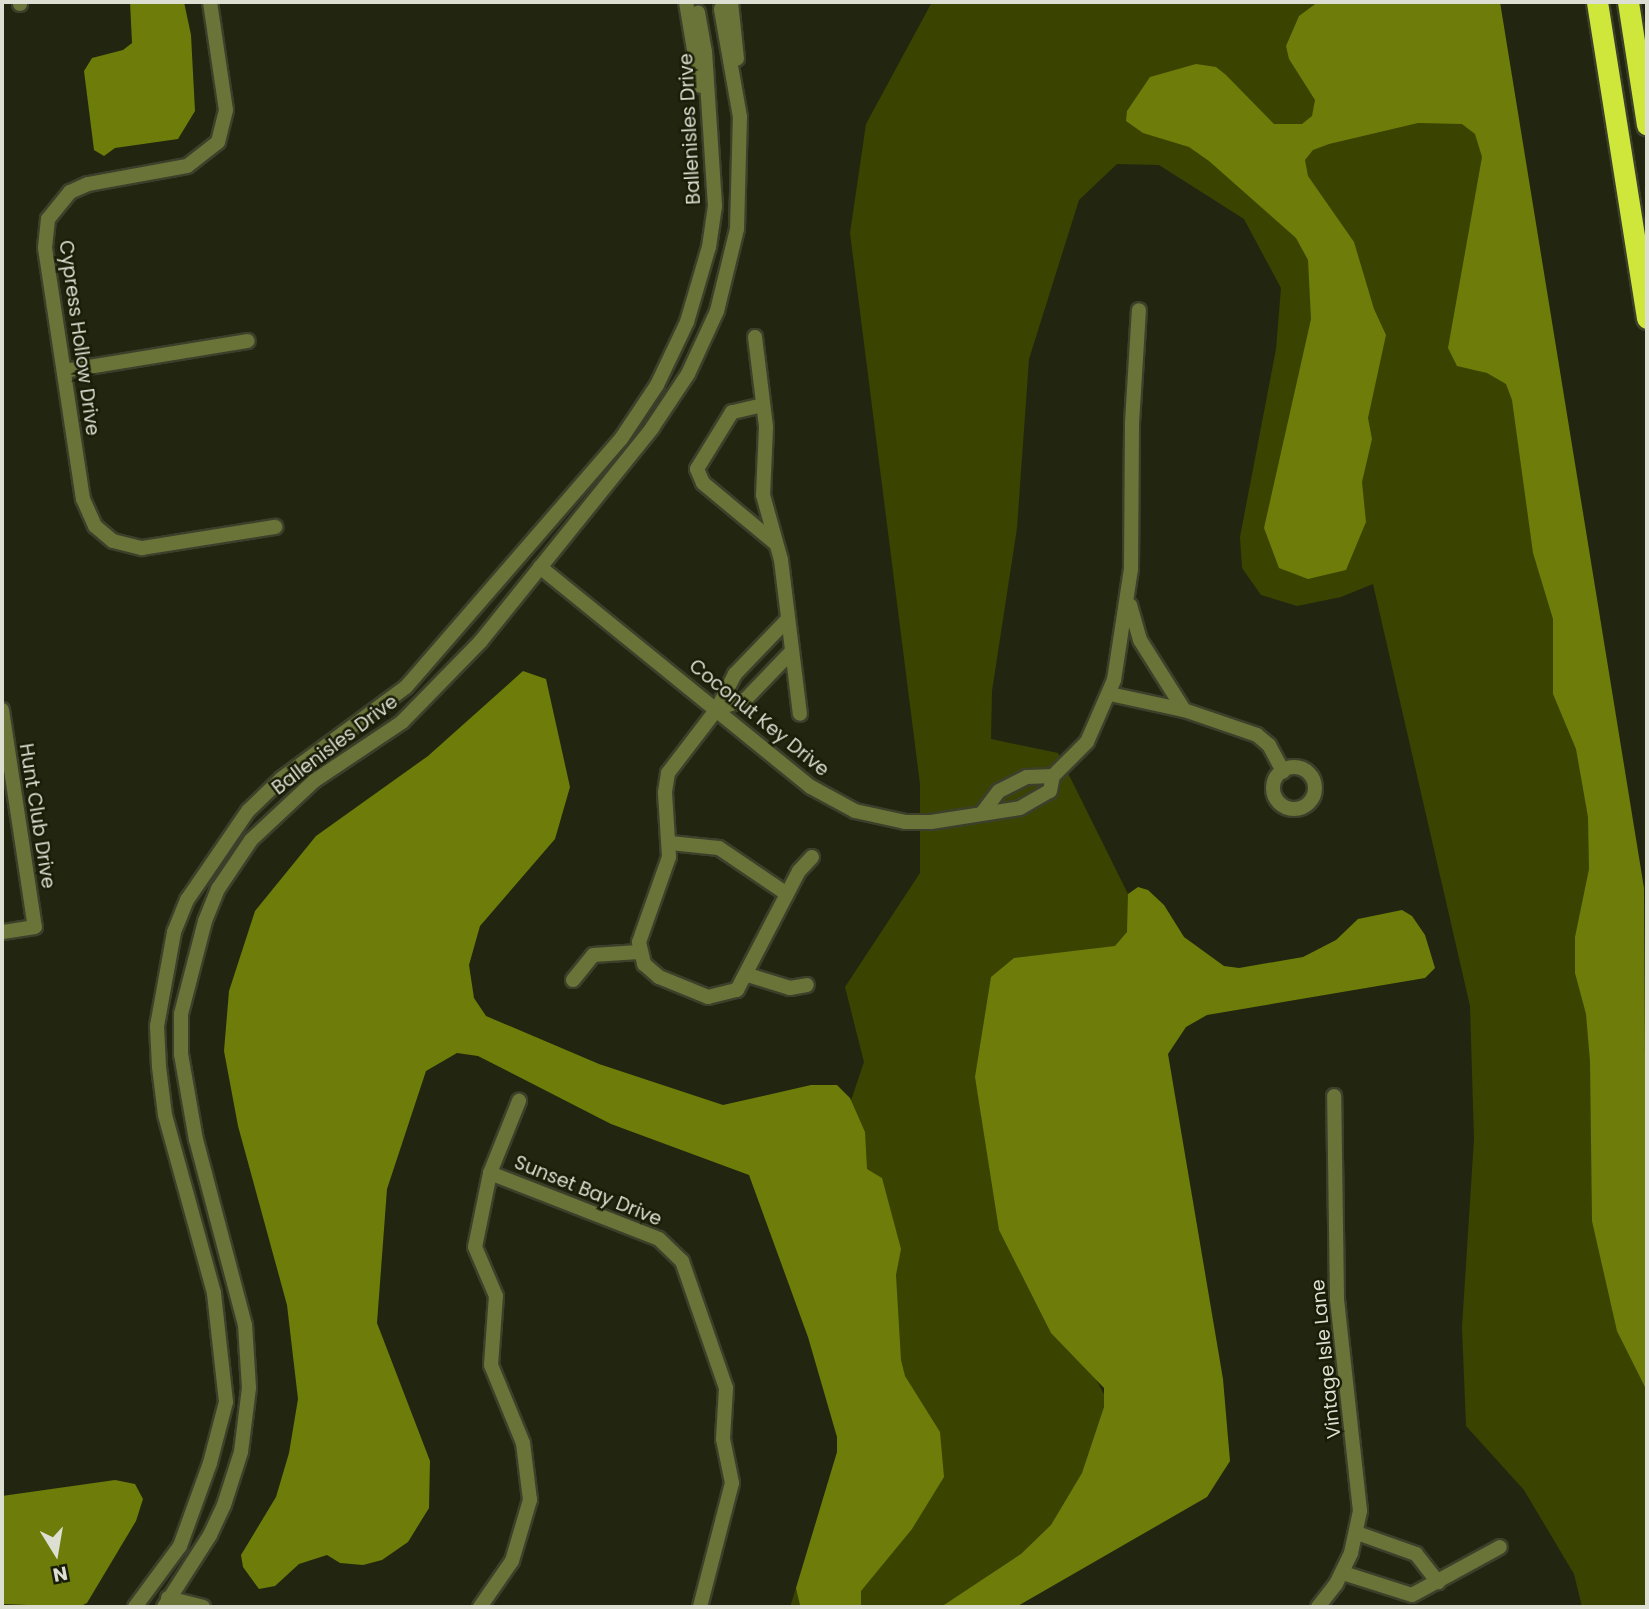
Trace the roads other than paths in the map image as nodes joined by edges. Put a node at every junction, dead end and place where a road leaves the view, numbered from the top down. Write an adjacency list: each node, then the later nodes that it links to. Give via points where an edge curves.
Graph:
1 (210, 2): 16 (street, Cypress Hollow Drive, via 226,110 222,133 212,150 178,169 79,187 62,198 48,219 45,248)
2 (686, 2): 11 (street)
3 (1597, 2): 13 (highway)
4 (1628, 2): 10 (highway)
5 (726, 6): 7 (street, Ballenisles Drive); 9 (street)
6 (698, 13): 8 (street, Ballenisles Drive)
7 (728, 48): 8 (street); 9 (street, Ballenisles Drive)
8 (705, 52): 11 (street, Ballenisles Drive)
9 (740, 117): 20 (street, Ballenisles Drive, via 737,229 717,311 688,374 652,428)
10 (1647, 125)
11 (712, 128): 47 (street, Ballenisles Drive, via 715,206 709,247 687,322 657,385 621,439 406,687 281,779 248,811 187,900 174,932 157,1026 159,1067 165,1115 214,1293 226,1402 193,1516 180,1546)
12 (1139, 310): 21 (street, Coconut Key Drive)
13 (1647, 318)
14 (755, 337): 17 (street)
15 (248, 341): 16 (street)
16 (64, 371): 18 (street, Cypress Hollow Drive, via 83,499 90,518 105,536 142,548)
17 (763, 405): 19 (street, via 763,495); 19 (street, via 732,412 697,469 703,483)
18 (275, 527)
19 (776, 544): 22 (street)
20 (540, 567): 25 (street, Coconut Key Drive); 48 (street, Ballenisles Drive, via 443,682 402,722 314,781 250,840 218,889 205,921 181,1014 181,1054 193,1128 245,1325 249,1388 241,1452 224,1505)
21 (1128, 593): 24 (street, Coconut Key Drive); 27 (street, via 1140,640)
22 (786, 621): 23 (street); 25 (street, via 735,674)
23 (791, 652): 25 (street, via 746,699); 28 (street)
24 (1110, 694): 27 (street); 30 (street, Coconut Key Drive, via 1087,742)
25 (717, 709): 31 (street, Coconut Key Drive, via 811,787 855,811 905,822); 32 (street, via 668,773 665,793)
26 (2, 710): 35 (street, Hunt Club Drive, via 35,927)
27 (1184, 710): 29 (street, via 1257,735 1269,744)
28 (800, 714)
29 (1283, 771)
30 (1053, 776): 31 (street, via 1027,777 999,791); 31 (street, Coconut Key Drive, via 1049,790 1020,808)
31 (983, 812)
32 (670, 843): 34 (street, via 719,848); 36 (street, via 665,876)
33 (812, 857): 34 (street)
34 (788, 894): 37 (street)
35 (2, 932)
36 (639, 952): 37 (street, via 650,971 708,997 728,995); 38 (street, via 593,954)
37 (748, 975): 39 (street, via 790,989)
38 (573, 980)
39 (807, 985)
40 (1334, 1096): 43 (street, Vintage Isle Lane, via 1336,1289 1359,1490)
41 (519, 1101): 42 (street)
42 (490, 1173): 51 (street, via 475,1247 496,1296 491,1365 523,1443 530,1500 512,1561); 52 (street, Sunset Bay Drive, via 659,1239 682,1261 726,1388 723,1439 732,1483)
43 (1357, 1533): 45 (street, Vintage Isle Lane); 46 (street, via 1416,1554)
44 (1500, 1547): 46 (street)
45 (1343, 1573): 46 (street, via 1412,1595); 53 (street, Vintage Isle Lane)
46 (1438, 1582)
47 (152, 1588): 48 (street); 49 (street, Ballenisles Drive)
48 (171, 1604): 50 (street)
49 (135, 1607)
50 (204, 1607)
51 (480, 1607)
52 (701, 1607)
53 (1318, 1607)

